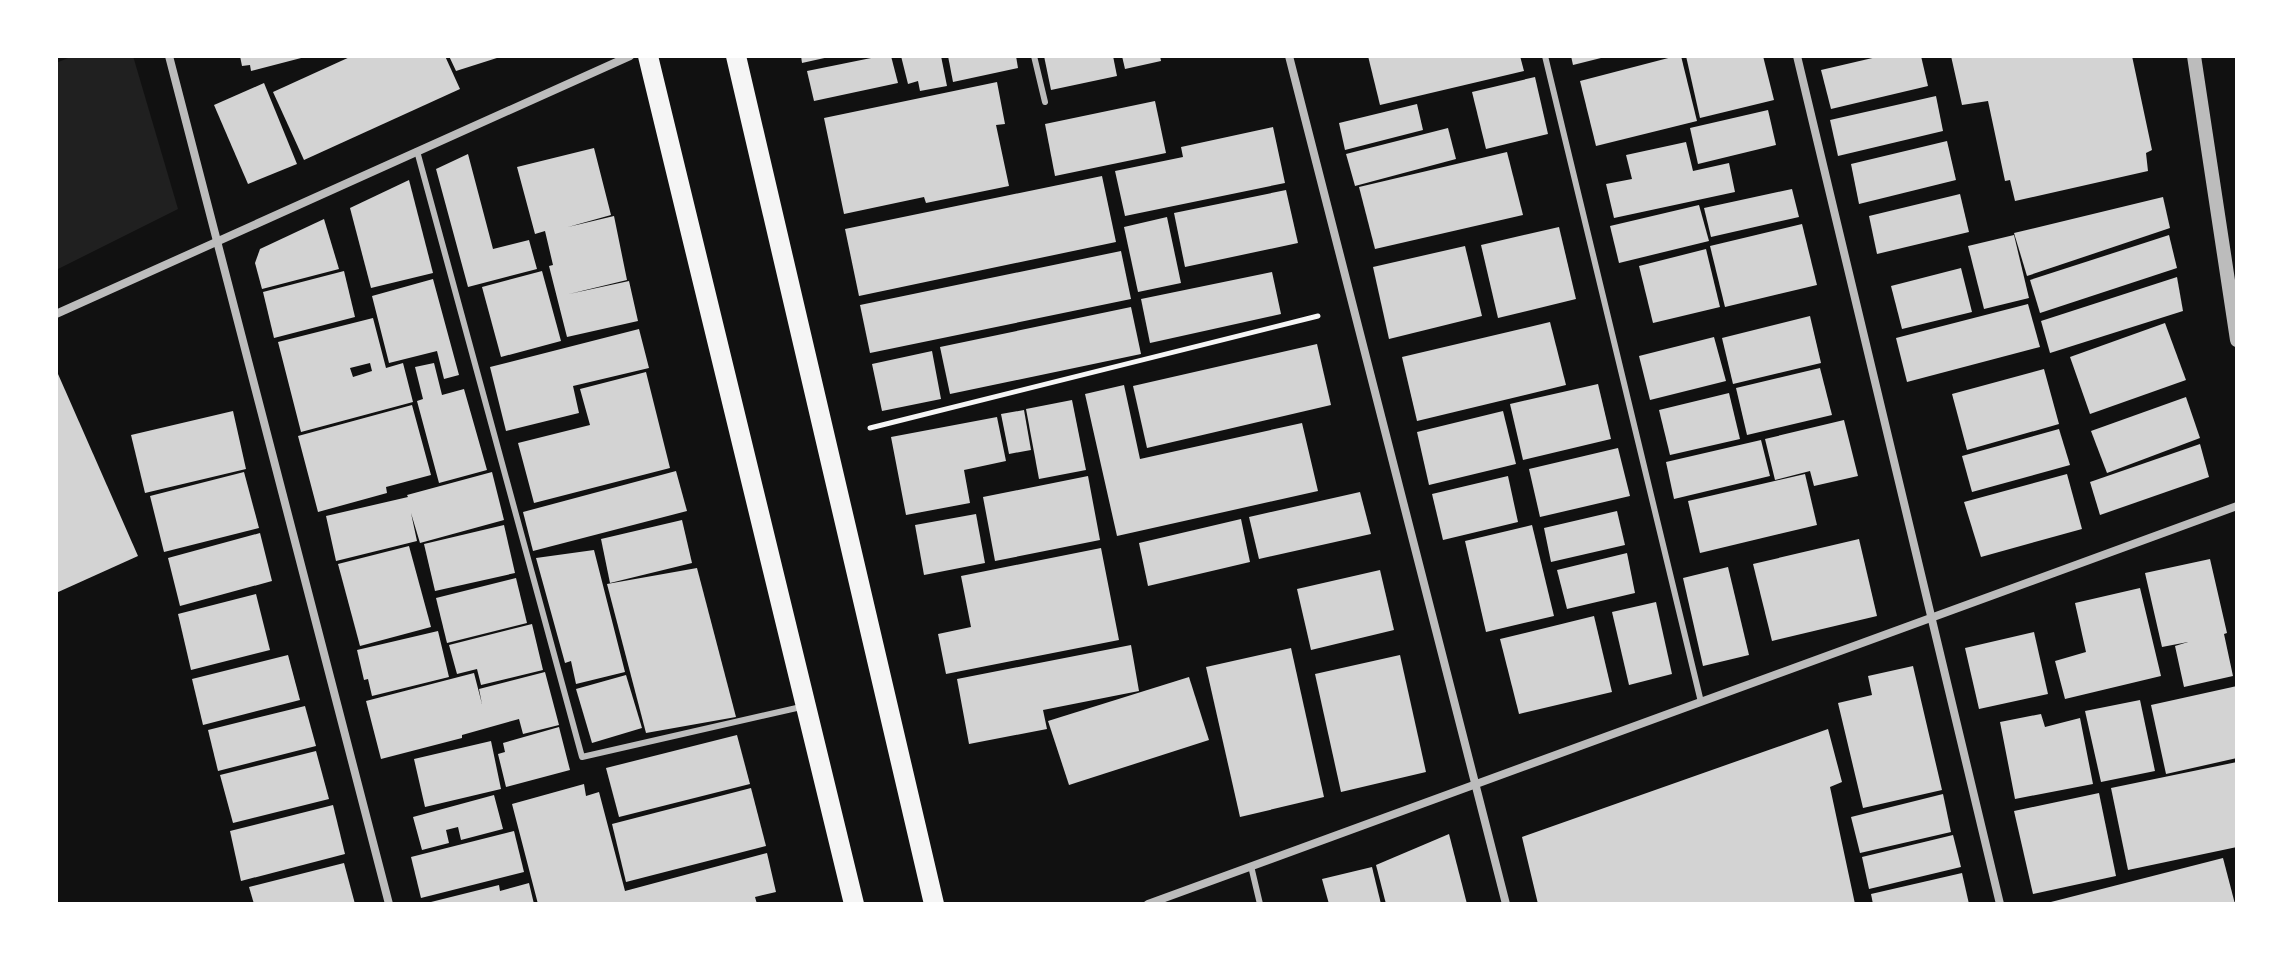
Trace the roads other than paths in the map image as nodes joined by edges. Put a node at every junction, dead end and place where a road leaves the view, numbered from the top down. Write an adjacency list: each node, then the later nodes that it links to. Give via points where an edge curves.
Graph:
1 (169, 56): 12 (street)
2 (630, 56): 11 (street)
3 (648, 56): 18 (main road)
4 (736, 56): 23 (main road)
5 (1034, 56): 10 (lane)
6 (1289, 56): 19 (street)
7 (1545, 56): 17 (lane)
8 (1797, 56): 16 (street)
9 (2194, 56): 14 (street)
10 (1045, 102)
11 (417, 151): 12 (street); 18 (lane, via 582,757)
12 (217, 241): 13 (street); 21 (street)
13 (56, 314)
14 (2237, 340)
15 (2237, 506): 16 (street)
16 (1930, 618): 17 (street); 27 (street)
17 (1701, 702): 19 (street)
18 (805, 706): 22 (main road)
19 (1476, 784): 20 (street); 26 (street)
20 (1251, 866): 24 (street); 25 (lane)
21 (389, 904)
22 (854, 904)
23 (934, 904)
24 (1148, 904)
25 (1260, 904)
26 (1506, 904)
27 (2000, 904)

